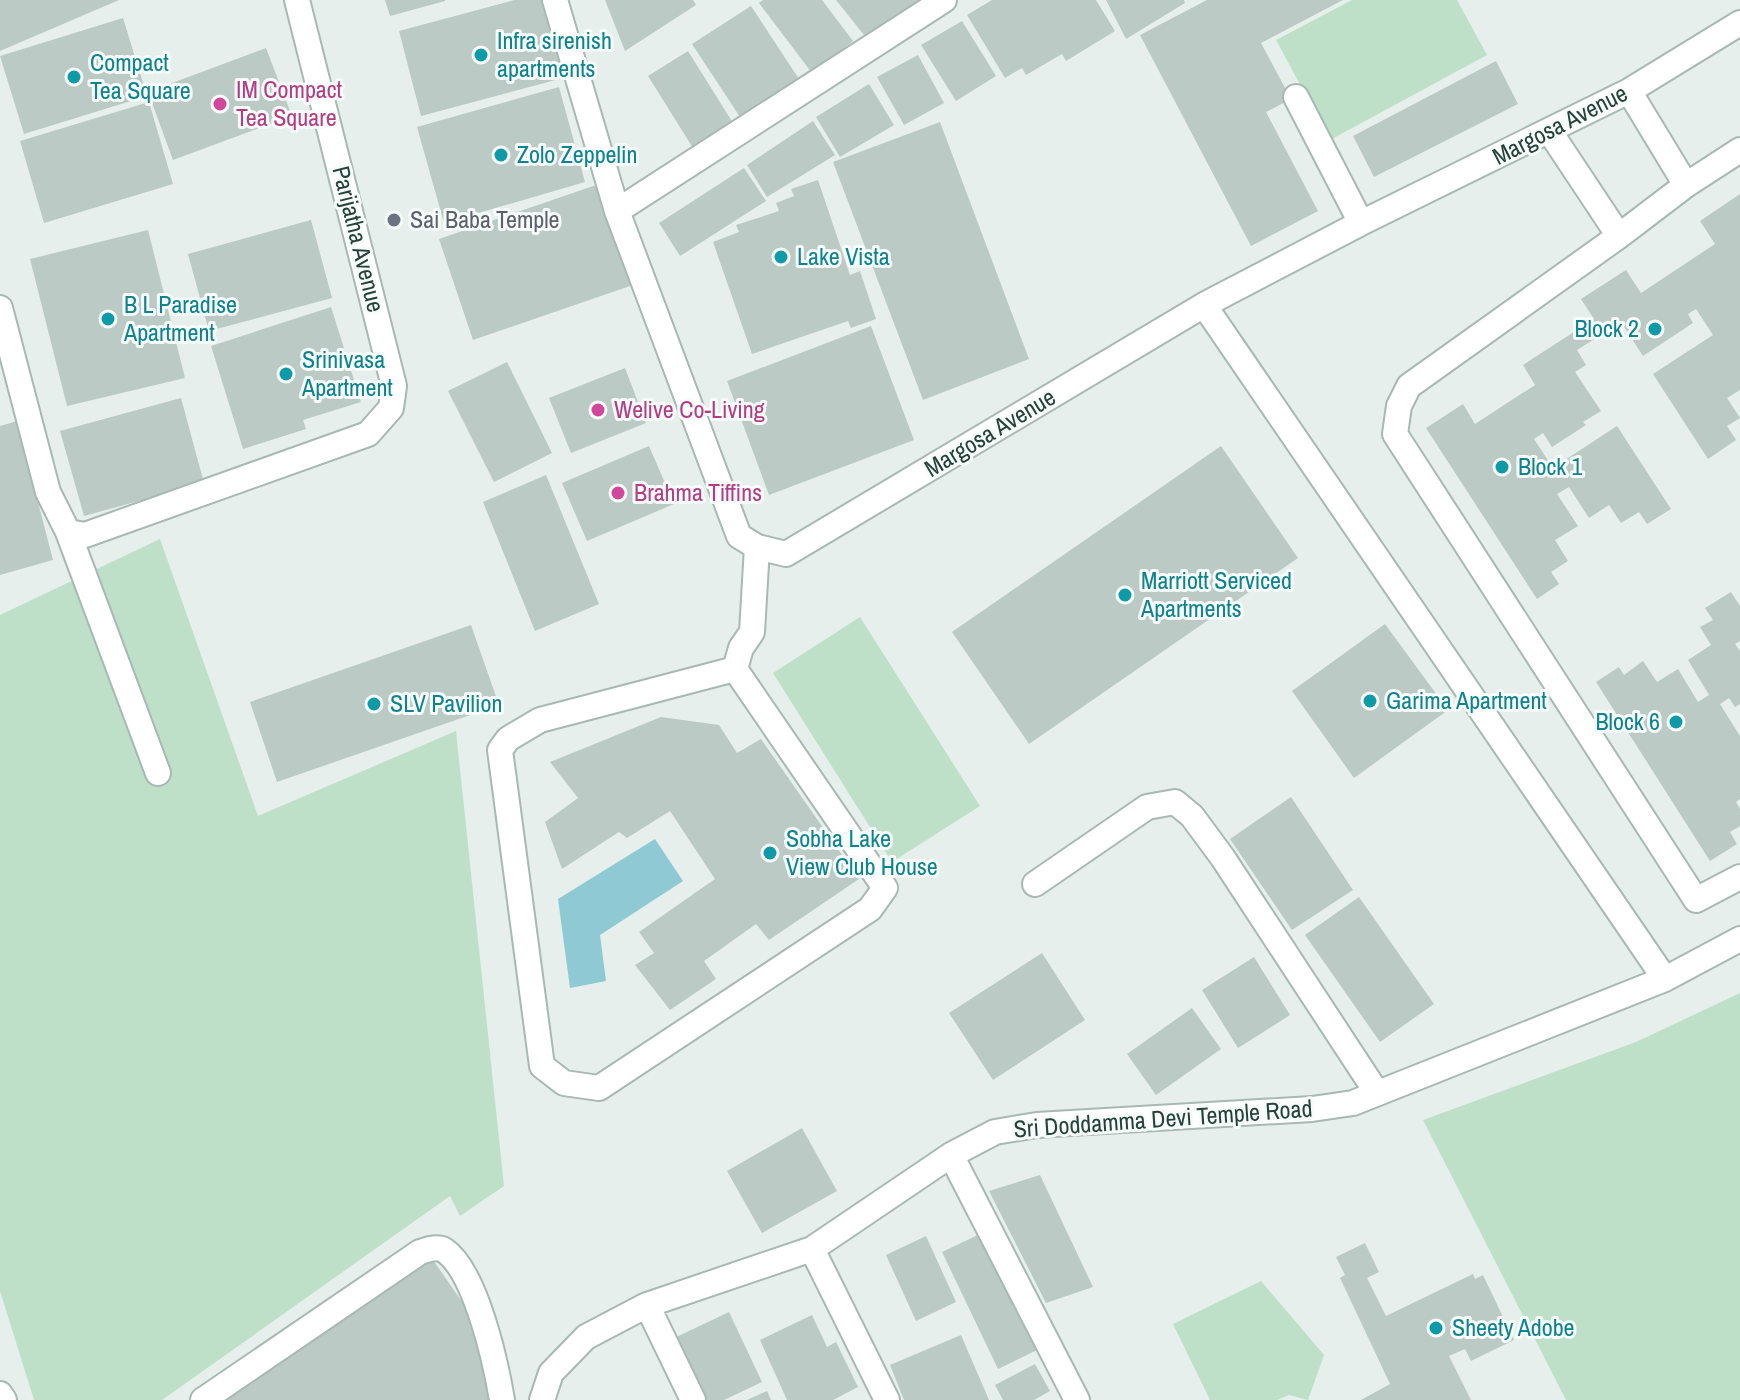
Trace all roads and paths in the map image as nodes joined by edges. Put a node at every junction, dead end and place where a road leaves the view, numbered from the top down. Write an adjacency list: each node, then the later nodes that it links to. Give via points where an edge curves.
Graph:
1 (297, 0): 15 (street, Parijatha Avenue, via 394,386 391,408 368,434 85,535)
2 (555, 0): 10 (street)
3 (944, 0): 10 (street)
4 (1740, 23): 5 (street, Margosa Avenue)
5 (1629, 91): 7 (street, Margosa Avenue); 9 (street)
6 (1296, 97): 11 (street)
7 (1550, 132): 11 (street, Margosa Avenue); 12 (street)
8 (1740, 150): 9 (street)
9 (1686, 185): 12 (street)
10 (617, 211): 16 (street, via 739,536)
11 (1361, 223): 13 (street, Margosa Avenue)
12 (1619, 236): 19 (street, via 1409,386 1395,434 1696,900)
13 (1204, 305): 16 (street, Margosa Avenue, via 786,554); 22 (street)
14 (0, 308): 15 (street, via 48,492)
15 (68, 532): 18 (street)
16 (757, 547): 17 (street, via 752,632)
17 (735, 669): 17 (street, via 540,720 500,750 542,1066 564,1083 599,1088 870,909 885,888)
18 (158, 773)
19 (1740, 877)
20 (1035, 884): 23 (street, via 1147,807 1175,802 1223,858)
21 (1740, 939): 22 (street, Sri Doddamma Devi Temple Road)
22 (1665, 979): 23 (street, Sri Doddamma Devi Temple Road)
23 (1377, 1093): 24 (street, Sri Doddamma Devi Temple Road, via 1312,1109 1037,1125 995,1132)
24 (951, 1155): 25 (street, Sri Doddamma Devi Temple Road); 34 (street)
25 (812, 1249): 26 (street, Sri Doddamma Devi Temple Road); 33 (street)
26 (647, 1305): 31 (street, Sri Doddamma Devi Temple Road, via 586,1337 551,1373); 32 (street)
27 (0, 1394): 28 (street)
28 (4, 1400)
29 (203, 1400): 30 (street, via 420,1252 436,1248 445,1250 459,1269 485,1320)
30 (502, 1400)
31 (542, 1400)
32 (693, 1400)
33 (887, 1400)
34 (1077, 1400)

